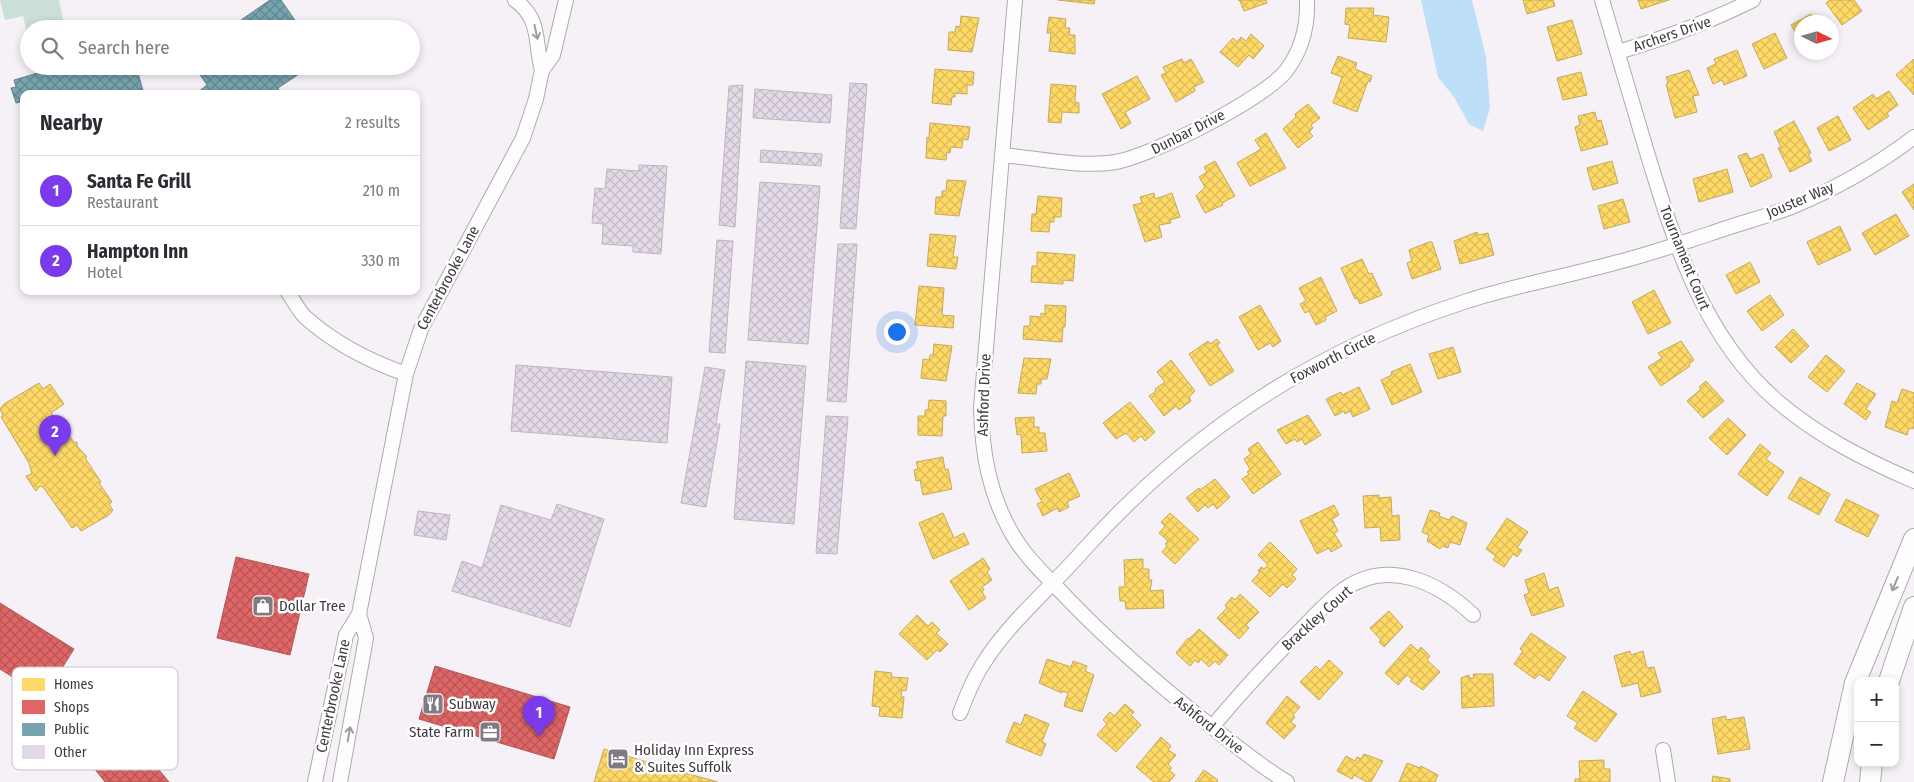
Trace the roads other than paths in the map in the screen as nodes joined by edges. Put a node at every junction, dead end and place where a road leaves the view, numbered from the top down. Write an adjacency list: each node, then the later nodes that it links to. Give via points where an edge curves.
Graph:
1 (515, 0): 8 (street, Centerbrooke Lane, one-way to 8, via 533,20)
2 (566, 0): 8 (street, Centerbrooke Lane, via 553,55)
3 (1015, 0): 10 (street, Ashford Drive)
4 (1307, 0): 10 (street, Dunbar Drive, via 1304,37 1285,72 1240,105 1164,146 1115,162 1089,164)
5 (1602, 0): 7 (street, Tournament Court)
6 (1753, 0): 7 (street, Archers Drive, via 1690,29)
7 (1618, 52): 11 (street, Tournament Court)
8 (542, 70): 13 (street, Centerbrooke Lane, via 523,138 420,329)
9 (1914, 137): 11 (street, Jouster Way, via 1868,168 1797,204)
10 (1002, 155): 16 (street, Ashford Drive, via 981,408 982,445 989,481 1010,532)
11 (1676, 244): 14 (street, Tournament Court, via 1702,306 1722,338 1744,368 1776,400 1806,424 1842,446); 16 (street, Foxworth Circle, via 1470,300 1355,345 1290,378 1231,416 1158,475 1102,529)
12 (290, 295): 13 (street, via 304,316 340,344 377,364)
13 (406, 374): 18 (street, Centerbrooke Lane)
14 (1914, 481)
15 (1914, 539): 29 (street, one-way to 29, via 1856,683)
16 (1054, 584): 21 (street, Foxworth Circle, via 984,661); 22 (street, Ashford Drive, via 1136,666)
17 (1914, 607): 20 (street)
18 (359, 614): 25 (street, Centerbrooke Lane, via 346,635); 26 (street, Centerbrooke Lane, one-way to 18, via 366,638)
19 (1473, 615): 22 (street, Brackley Court, via 1454,597 1420,580 1378,576 1360,581 1343,590 1309,622)
20 (1891, 677)
21 (960, 713)
22 (1212, 727): 27 (street, Ashford Drive)
23 (1663, 750): 28 (street)
24 (1872, 767): 30 (street)
25 (315, 782)
26 (340, 782)
27 (1287, 782)
28 (1668, 782)
29 (1833, 782)
30 (1870, 782)

